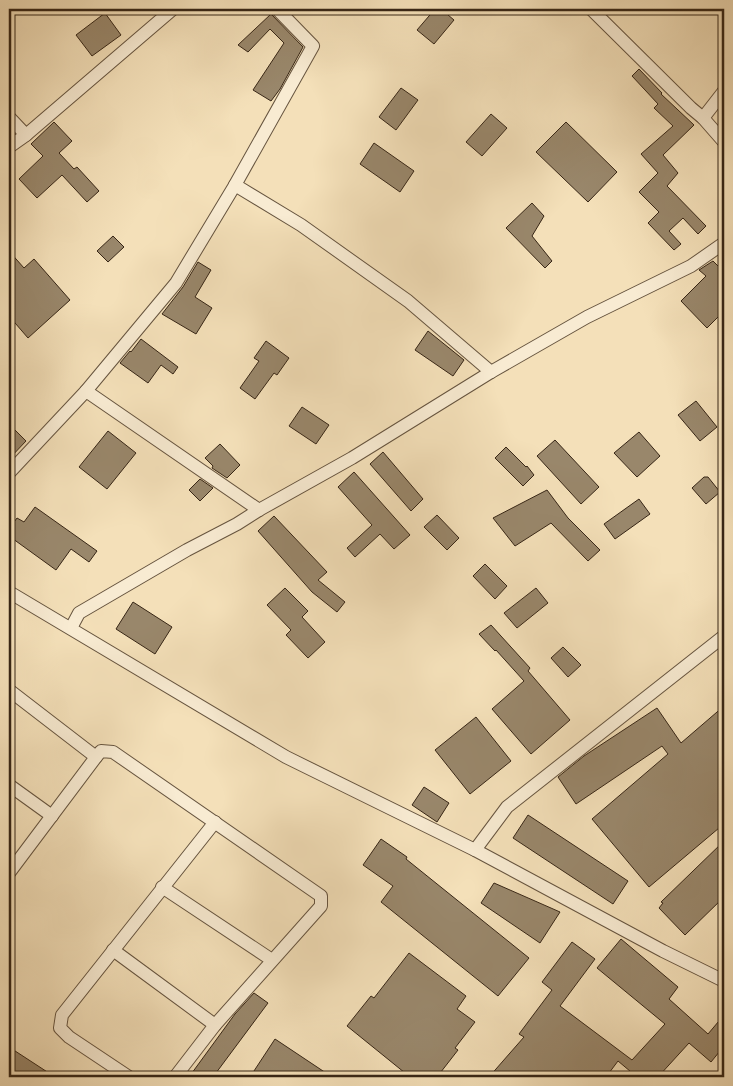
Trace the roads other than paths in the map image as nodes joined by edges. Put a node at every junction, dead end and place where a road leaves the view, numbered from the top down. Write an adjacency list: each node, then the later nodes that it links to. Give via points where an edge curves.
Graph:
1 (173, 9): 7 (street)
2 (277, 9): 10 (street, via 313,46)
3 (591, 9): 6 (street)
4 (724, 91): 6 (street)
5 (9, 117): 7 (street)
6 (703, 118): 8 (street)
7 (26, 135): 9 (street)
8 (724, 142)
9 (9, 147)
10 (236, 185): 12 (street, via 301,225 408,301); 13 (street, via 176,283)
11 (724, 243): 12 (street, via 691,266 587,316)
12 (491, 372): 15 (street, via 352,458)
13 (86, 391): 14 (street); 15 (street)
14 (9, 473)
15 (259, 510): 17 (street, via 79,613)
16 (9, 592): 17 (street)
17 (71, 628): 24 (street, via 286,757)
18 (724, 636): 24 (street, via 507,807)
19 (9, 690): 20 (street)
20 (96, 757): 22 (street); 23 (street, via 101,751 114,752)
21 (9, 785): 22 (street)
22 (52, 816): 25 (street)
23 (215, 822): 26 (street); 28 (street, via 321,896 321,906)
24 (475, 850): 29 (street, via 663,951)
25 (9, 873)
26 (162, 887): 27 (street); 28 (street)
27 (113, 950): 30 (street); 31 (street, via 62,1015 60,1028)
28 (272, 960): 30 (street)
29 (724, 980)
30 (215, 1025): 32 (street)
31 (129, 1077)
32 (175, 1077)

